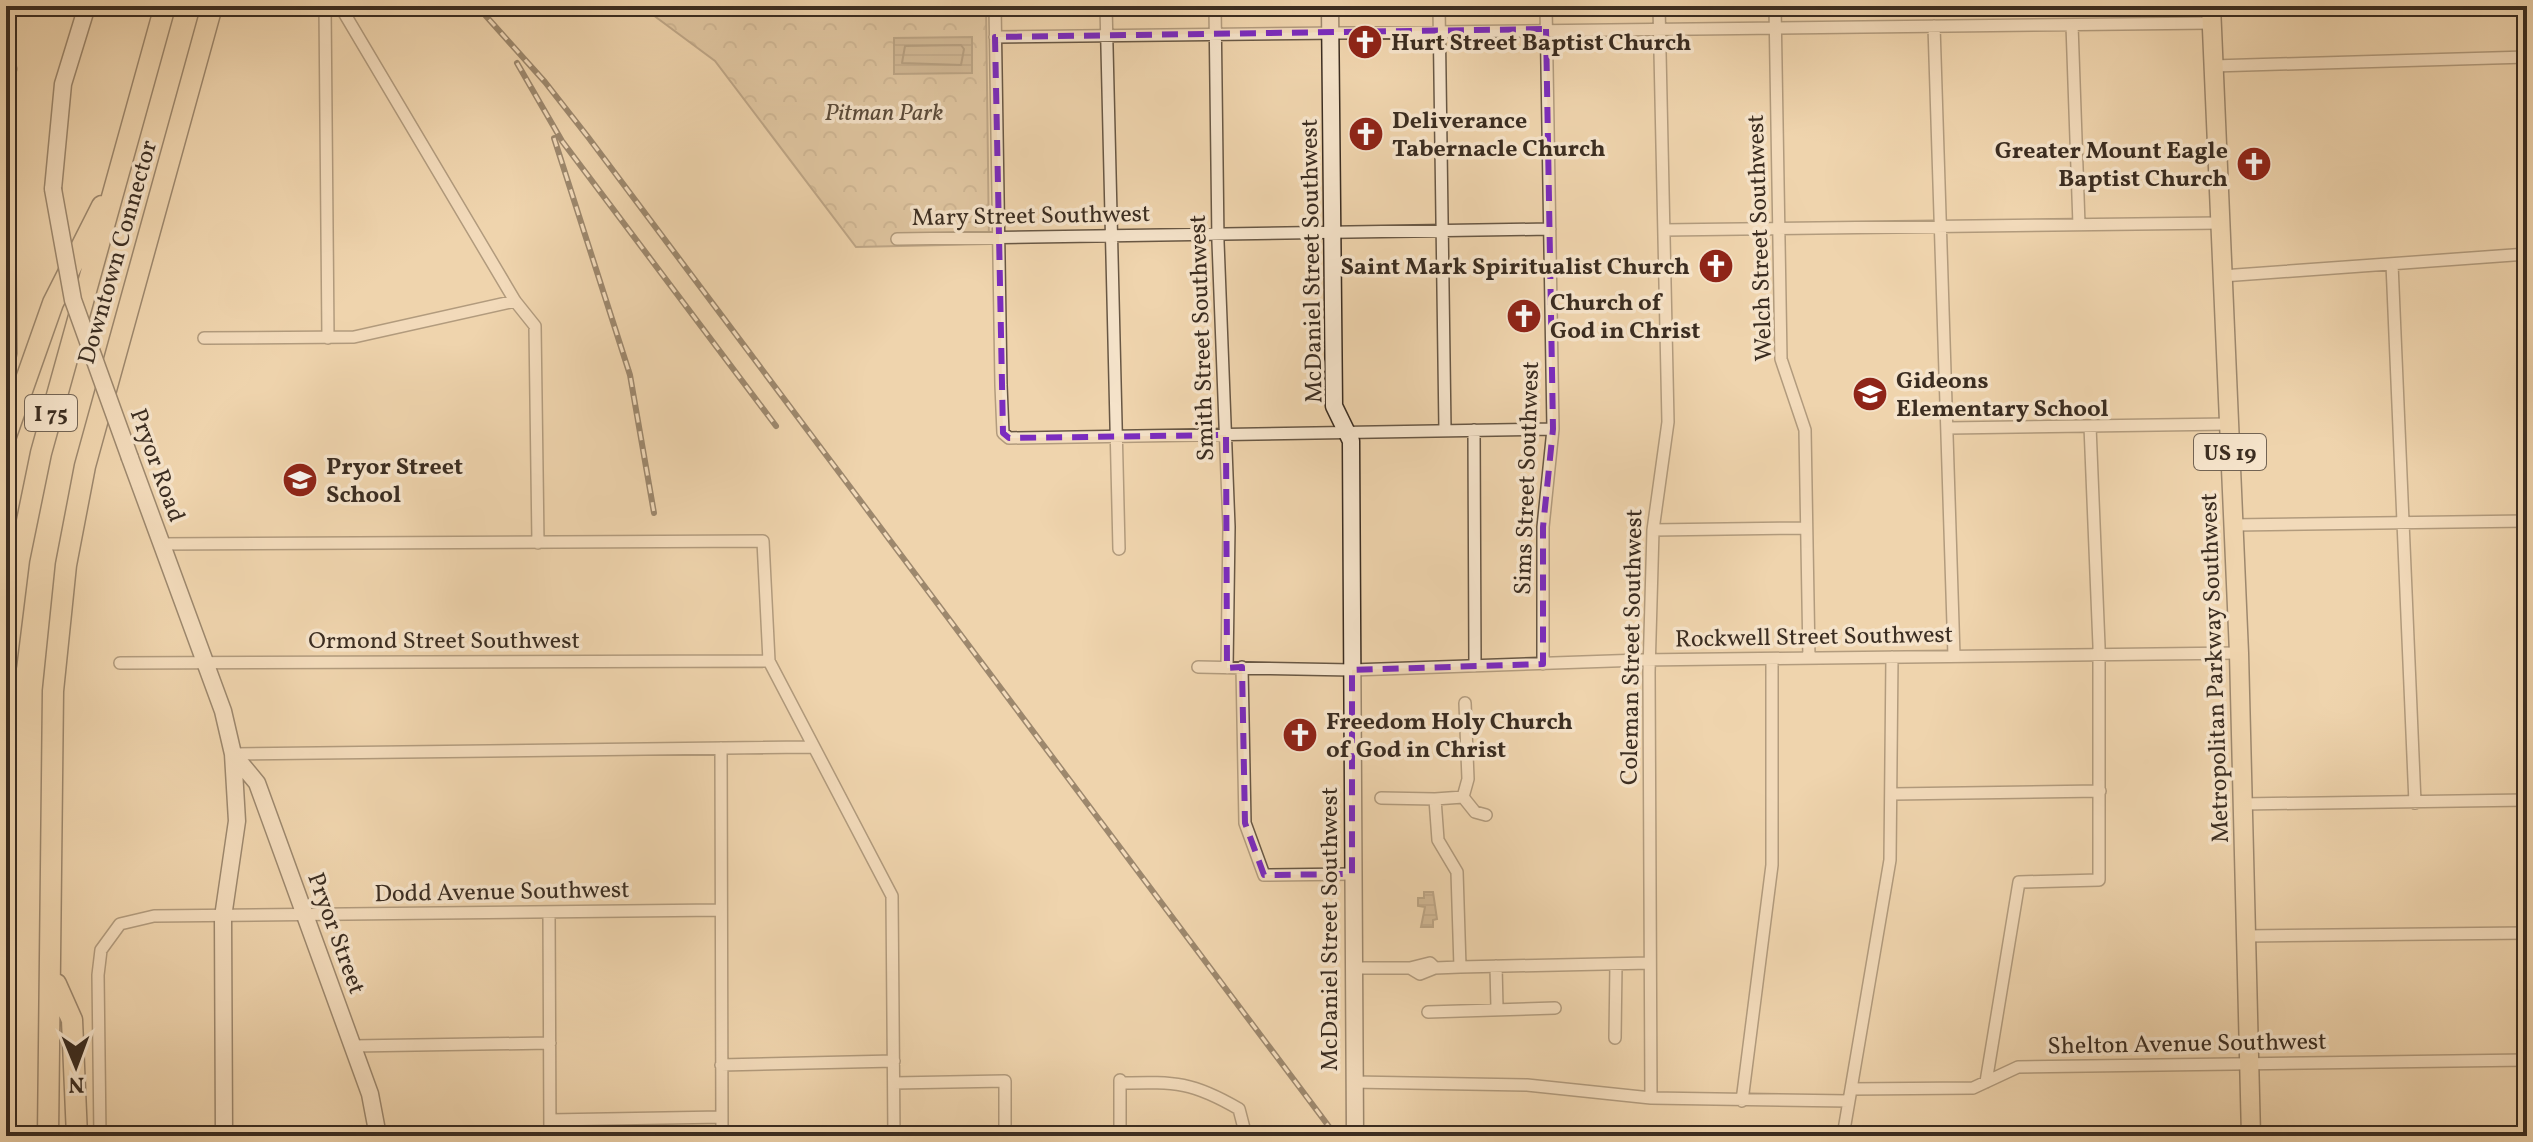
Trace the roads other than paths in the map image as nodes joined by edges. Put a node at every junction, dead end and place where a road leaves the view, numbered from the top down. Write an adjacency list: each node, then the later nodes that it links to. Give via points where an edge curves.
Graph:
1 (87, 6): 66 (main road, Pryor Road, bridge, via 60,98 53,189 73,300)
2 (165, 6): 30 (highway, Downtown Connector / I 75)
3 (212, 6): 112 (highway, Downtown Connector / I 75, via 106,385 70,539 53,691)
4 (325, 6): 48 (street)
5 (340, 6): 46 (street)
6 (995, 6): 26 (street)
7 (1106, 6): 25 (street)
8 (1215, 6): 23 (street, Smith Street Southwest)
9 (1330, 6): 22 (main road, McDaniel Street Southwest)
10 (1439, 6): 21 (street)
11 (1546, 6): 20 (street, Sims Street Southwest)
12 (1659, 6): 19 (street, Coleman Street Southwest)
13 (1775, 6): 18 (street, Welch Street Southwest)
14 (2211, 15): 16 (street); 28 (main road, Metropolitan Parkway Southwest / US 19)
15 (6, 16): 24 (main road)
16 (2072, 25): 17 (street); 32 (street)
17 (1934, 26): 18 (street); 33 (street)
18 (1775, 27): 19 (street); 35 (street, Welch Street Southwest)
19 (1660, 28): 20 (street); 36 (street, Coleman Street Southwest)
20 (1546, 29): 21 (street); 34 (street, Sims Street Southwest)
21 (1439, 30): 22 (street); 37 (street)
22 (1330, 31): 23 (street); 38 (main road, McDaniel Street Southwest)
23 (1216, 33): 25 (street); 39 (street, Smith Street Southwest)
24 (6, 34): 29 (street)
25 (1106, 35): 26 (street); 40 (street)
26 (995, 37): 41 (street)
27 (2527, 57): 28 (street)
28 (2213, 66): 31 (main road, Metropolitan Parkway Southwest / US 19)
29 (7, 69): 49 (street, via 11,353)
30 (122, 166): 58 (highway, via 53,303); 79 (highway, Downtown Connector / I 75, via 32,487)
31 (2220, 223): 32 (street); 45 (main road, Metropolitan Parkway Southwest / US 19)
32 (2079, 225): 33 (street)
33 (1943, 227): 35 (street); 52 (street)
34 (1550, 229): 37 (street, Mary Street Southwest); 53 (street, Sims Street Southwest)
35 (1779, 229): 36 (street); 63 (street, Welch Street Southwest, via 1781,359 1805,430)
36 (1664, 230): 64 (street, Coleman Street Southwest, via 1668,422)
37 (1442, 231): 38 (street, Mary Street Southwest); 54 (street)
38 (1333, 233): 39 (street, Mary Street Southwest); 56 (main road, McDaniel Street Southwest, via 1334,406)
39 (1218, 235): 40 (street, Mary Street Southwest); 57 (street, Smith Street Southwest)
40 (1109, 236): 41 (street, Mary Street Southwest); 59 (street)
41 (999, 237): 42 (street, Mary Street Southwest); 59 (street, via 1003,433 1009,438)
42 (897, 239)
43 (2527, 254): 44 (street)
44 (2392, 264): 45 (street); 61 (street)
45 (2222, 276): 50 (main road, Metropolitan Parkway Southwest / US 19)
46 (515, 301): 48 (street, via 354,337); 65 (street, via 535,326)
47 (204, 338): 48 (street)
48 (328, 338)
49 (6, 372)
50 (2229, 424): 51 (street); 62 (main road, Metropolitan Parkway Southwest / US 19)
51 (2090, 426): 52 (street); 69 (street)
52 (1948, 428): 70 (street)
53 (1553, 429): 55 (street); 78 (street, Sims Street Southwest, via 1543,527)
54 (1445, 430): 55 (street); 56 (street)
55 (1474, 430): 80 (street)
56 (1347, 432): 57 (street); 84 (main road, McDaniel Street Southwest)
57 (1226, 435): 59 (street); 83 (street, Smith Street Southwest)
58 (6, 436)
59 (1114, 437): 67 (street)
60 (2527, 521): 61 (street)
61 (2404, 523): 62 (street); 95 (street)
62 (2233, 525): 68 (main road, Metropolitan Parkway Southwest / US 19)
63 (1806, 528): 64 (street); 72 (street, Welch Street Southwest)
64 (1653, 530): 74 (street, Coleman Street Southwest)
65 (538, 543): 66 (street); 75 (street, via 763,541)
66 (161, 544): 76 (main road, Pryor Road)
67 (1119, 549)
68 (2239, 653): 69 (street, Rockwell Street Southwest); 96 (main road, Metropolitan Parkway Southwest / US 19)
69 (2100, 655): 70 (street, Rockwell Street Southwest); 89 (street)
70 (1954, 656): 71 (street, Rockwell Street Southwest)
71 (1892, 657): 72 (street, Rockwell Street Southwest); 90 (street)
72 (1809, 658): 73 (street, Rockwell Street Southwest)
73 (1772, 659): 74 (street, Rockwell Street Southwest); 128 (street, via 1772,865)
74 (1649, 660): 78 (street, Rockwell Street Southwest); 107 (street, Coleman Street Southwest)
75 (769, 661): 76 (street, Ormond Street Southwest); 86 (street)
76 (204, 662): 77 (street, Ormond Street Southwest); 88 (main road, Pryor Road)
77 (120, 663)
78 (1543, 664): 80 (street, Rockwell Street Southwest)
79 (6, 665)
80 (1475, 666): 84 (street, Rockwell Street Southwest)
81 (1198, 667): 83 (street, Rockwell Street Southwest)
82 (1242, 667): 83 (street, Rockwell Street Southwest); 84 (street, Rockwell Street Southwest); 100 (street, via 1245,823 1264,875)
83 (1227, 668)
84 (1352, 670): 100 (main road, McDaniel Street Southwest)
85 (1465, 703): 91 (street, via 1468,779)
86 (811, 747): 87 (street); 120 (street, via 892,896)
87 (721, 748): 88 (street); 101 (street)
88 (233, 754): 98 (main road, Pryor Street, via 257,783); 99 (main road)
89 (2100, 791): 90 (street); 124 (street, via 2099,880 2019,882)
90 (1893, 794): 126 (street, via 1890,860)
91 (1463, 797): 93 (street); 97 (street, via 1475,812)
92 (1381, 798): 93 (street)
93 (1435, 799): 110 (street, via 1438,840 1457,872)
94 (2527, 800): 95 (street)
95 (2415, 803): 96 (street)
96 (2243, 804): 106 (main road, Metropolitan Parkway Southwest / US 19)
97 (1486, 815)
98 (276, 836): 99 (main road, via 262,821 251,820 241,825); 103 (main road, Pryor Street)
99 (235, 839): 104 (main road)
100 (1352, 874): 111 (main road, McDaniel Street Southwest)
101 (720, 910): 102 (street, Dodd Avenue Southwest); 121 (street)
102 (549, 913): 103 (street, Dodd Avenue Southwest); 117 (street)
103 (306, 916): 104 (street, Dodd Avenue Southwest); 118 (main road, Pryor Street)
104 (223, 917): 133 (street, Dodd Avenue Southwest, via 136,918 109,934 98,975); 134 (main road)
105 (2527, 933): 106 (street)
106 (2246, 936): 122 (main road, Metropolitan Parkway Southwest / US 19)
107 (1650, 963): 108 (street); 127 (street, Coleman Street Southwest)
108 (1616, 965): 109 (street); 116 (street)
109 (1496, 966): 110 (street); 113 (street)
110 (1460, 967): 111 (street, via 1435,968 1430,963)
111 (1353, 968): 123 (main road, McDaniel Street Southwest)
112 (53, 977): 131 (highway, Downtown Connector / I 75); 132 (highway, via 72,1020)
113 (1497, 1008): 114 (street); 115 (street)
114 (1555, 1008)
115 (1428, 1012)
116 (1615, 1038)
117 (550, 1043): 118 (street); 130 (street)
118 (353, 1046): 135 (main road, Pryor Street)
119 (2527, 1060): 122 (street, Shelton Avenue Southwest)
120 (894, 1061): 121 (street); 125 (street)
121 (721, 1065): 129 (street)
122 (2250, 1065): 124 (street, Shelton Avenue Southwest, via 2018,1067); 144 (main road, Metropolitan Parkway Southwest / US 19)
123 (1353, 1082): 127 (street, Shelton Avenue Southwest, via 1527,1085); 142 (main road, McDaniel Street Southwest)
124 (1986, 1082): 126 (street, Shelton Avenue Southwest, via 1973,1088)
125 (894, 1083): 138 (street); 139 (street, via 1005,1081)
126 (1850, 1095): 128 (street, Shelton Avenue Southwest); 143 (street)
127 (1651, 1098): 128 (street, Shelton Avenue Southwest)
128 (1742, 1101)
129 (722, 1117): 130 (street); 137 (street)
130 (550, 1120): 136 (street)
131 (48, 1136)
132 (77, 1136)
133 (100, 1136)
134 (224, 1136)
135 (378, 1136)
136 (550, 1136)
137 (722, 1136)
138 (894, 1136)
139 (1005, 1136)
140 (1120, 1136): 141 (street, via 1120,1081 1183,1082 1204,1088 1239,1109)
141 (1246, 1136)
142 (1355, 1136)
143 (1843, 1136)
144 (2251, 1136)

